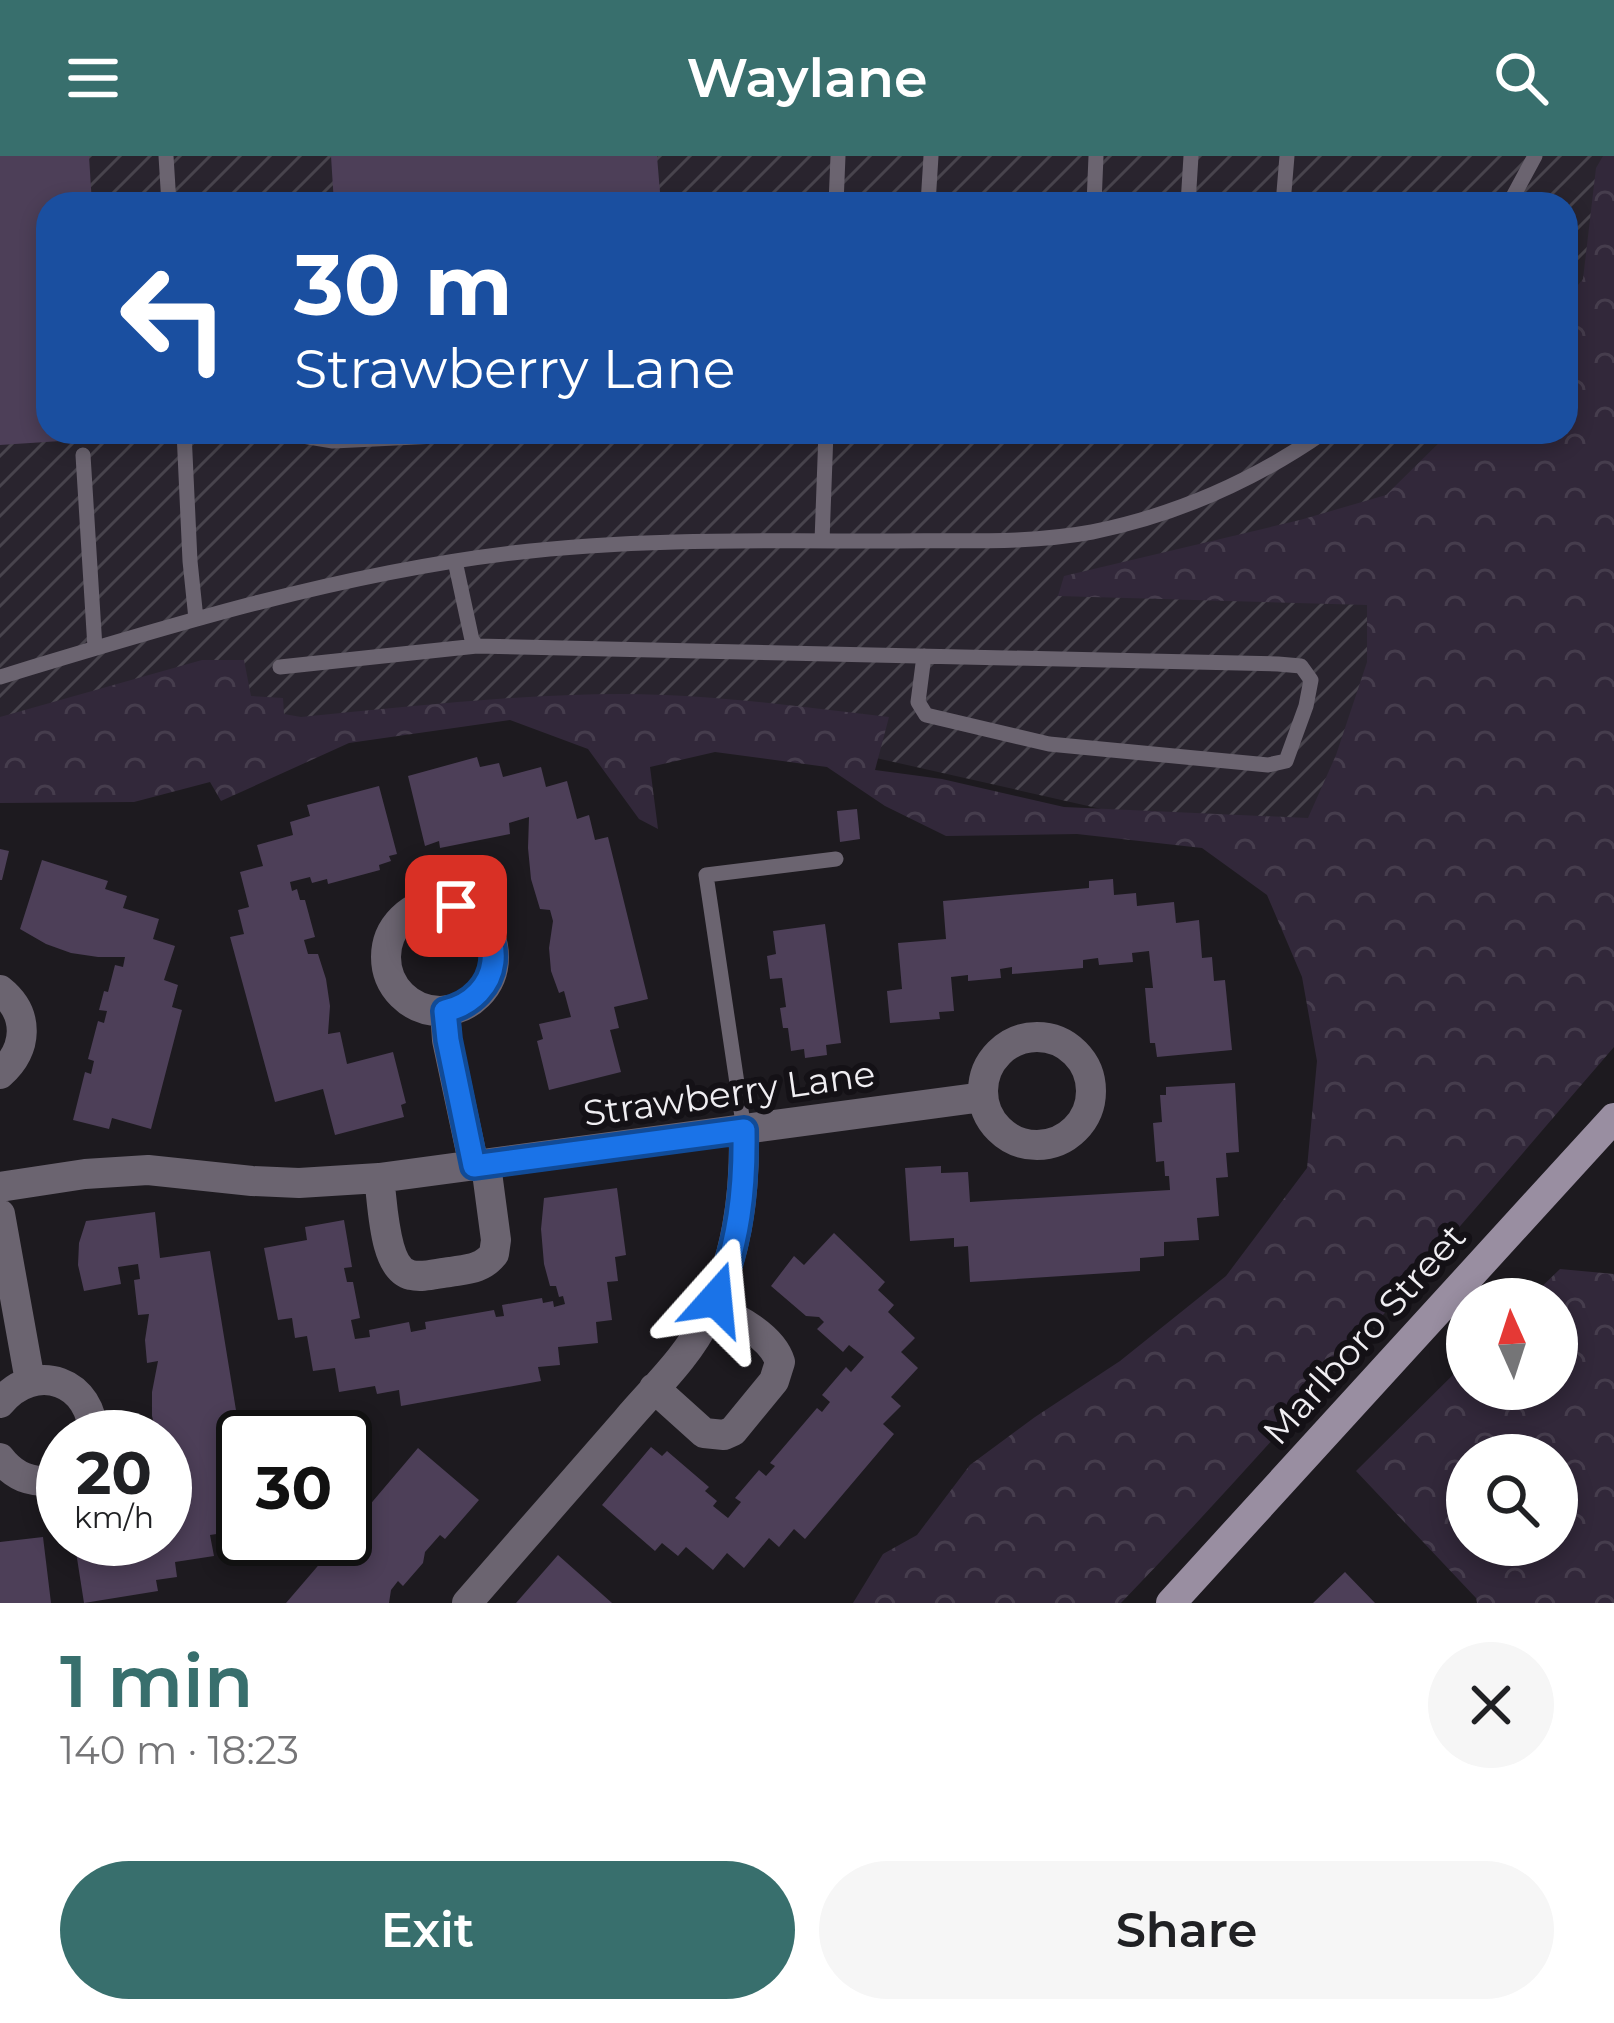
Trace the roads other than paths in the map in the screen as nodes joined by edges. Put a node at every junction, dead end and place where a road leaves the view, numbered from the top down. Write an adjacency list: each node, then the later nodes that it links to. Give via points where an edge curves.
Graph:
1 (166, 156): 8 (lane)
2 (838, 156): 9 (lane)
3 (931, 156): 10 (lane)
4 (1096, 156): 11 (lane)
5 (1191, 156): 12 (lane)
6 (1287, 156): 13 (lane)
7 (1535, 156): 14 (lane)
8 (168, 192)
9 (836, 192)
10 (929, 192)
11 (1094, 192)
12 (1189, 192)
13 (1284, 192)
14 (1516, 192)
15 (185, 444): 21 (lane)
16 (826, 444): 19 (lane)
17 (1308, 444): 19 (lane, via 1220,492 1088,532)
18 (83, 455): 23 (lane)
19 (822, 541): 20 (lane, via 645,542)
20 (455, 561): 21 (lane); 22 (lane)
21 (196, 620): 23 (lane)
22 (477, 646): 24 (lane); 25 (lane)
23 (95, 648): 26 (lane)
24 (924, 656): 24 (lane, via 1277,664 1301,666 1311,680 1286,761 1268,764 1048,744 926,715 918,702)
25 (280, 667)
26 (0, 677)
27 (836, 859): 33 (lane, via 706,875)
28 (0, 990): 30 (street, via 15,1006 22,1034 18,1054)
29 (445, 1011): 34 (street)
30 (0, 1074)
31 (983, 1097): 33 (street, Strawberry Lane)
32 (1614, 1118): 46 (street, Marlboro Street)
33 (744, 1130): 34 (street, Strawberry Lane); 38 (street, via 741,1215)
34 (480, 1165): 35 (street, Strawberry Lane); 35 (street, via 494,1254 474,1268 419,1276 394,1264)
35 (379, 1178): 36 (street, Strawberry Lane, via 299,1184 148,1170)
36 (0, 1187)
37 (0, 1214): 39 (street)
38 (712, 1307): 40 (street); 40 (street, via 774,1348 774,1381 733,1431 718,1436 699,1430)
39 (30, 1381): 41 (street); 42 (street, via 59,1383)
40 (654, 1388): 45 (street)
41 (0, 1403)
42 (88, 1410)
43 (0, 1458): 44 (street)
44 (36, 1480)
45 (467, 1603)
46 (1171, 1603)

